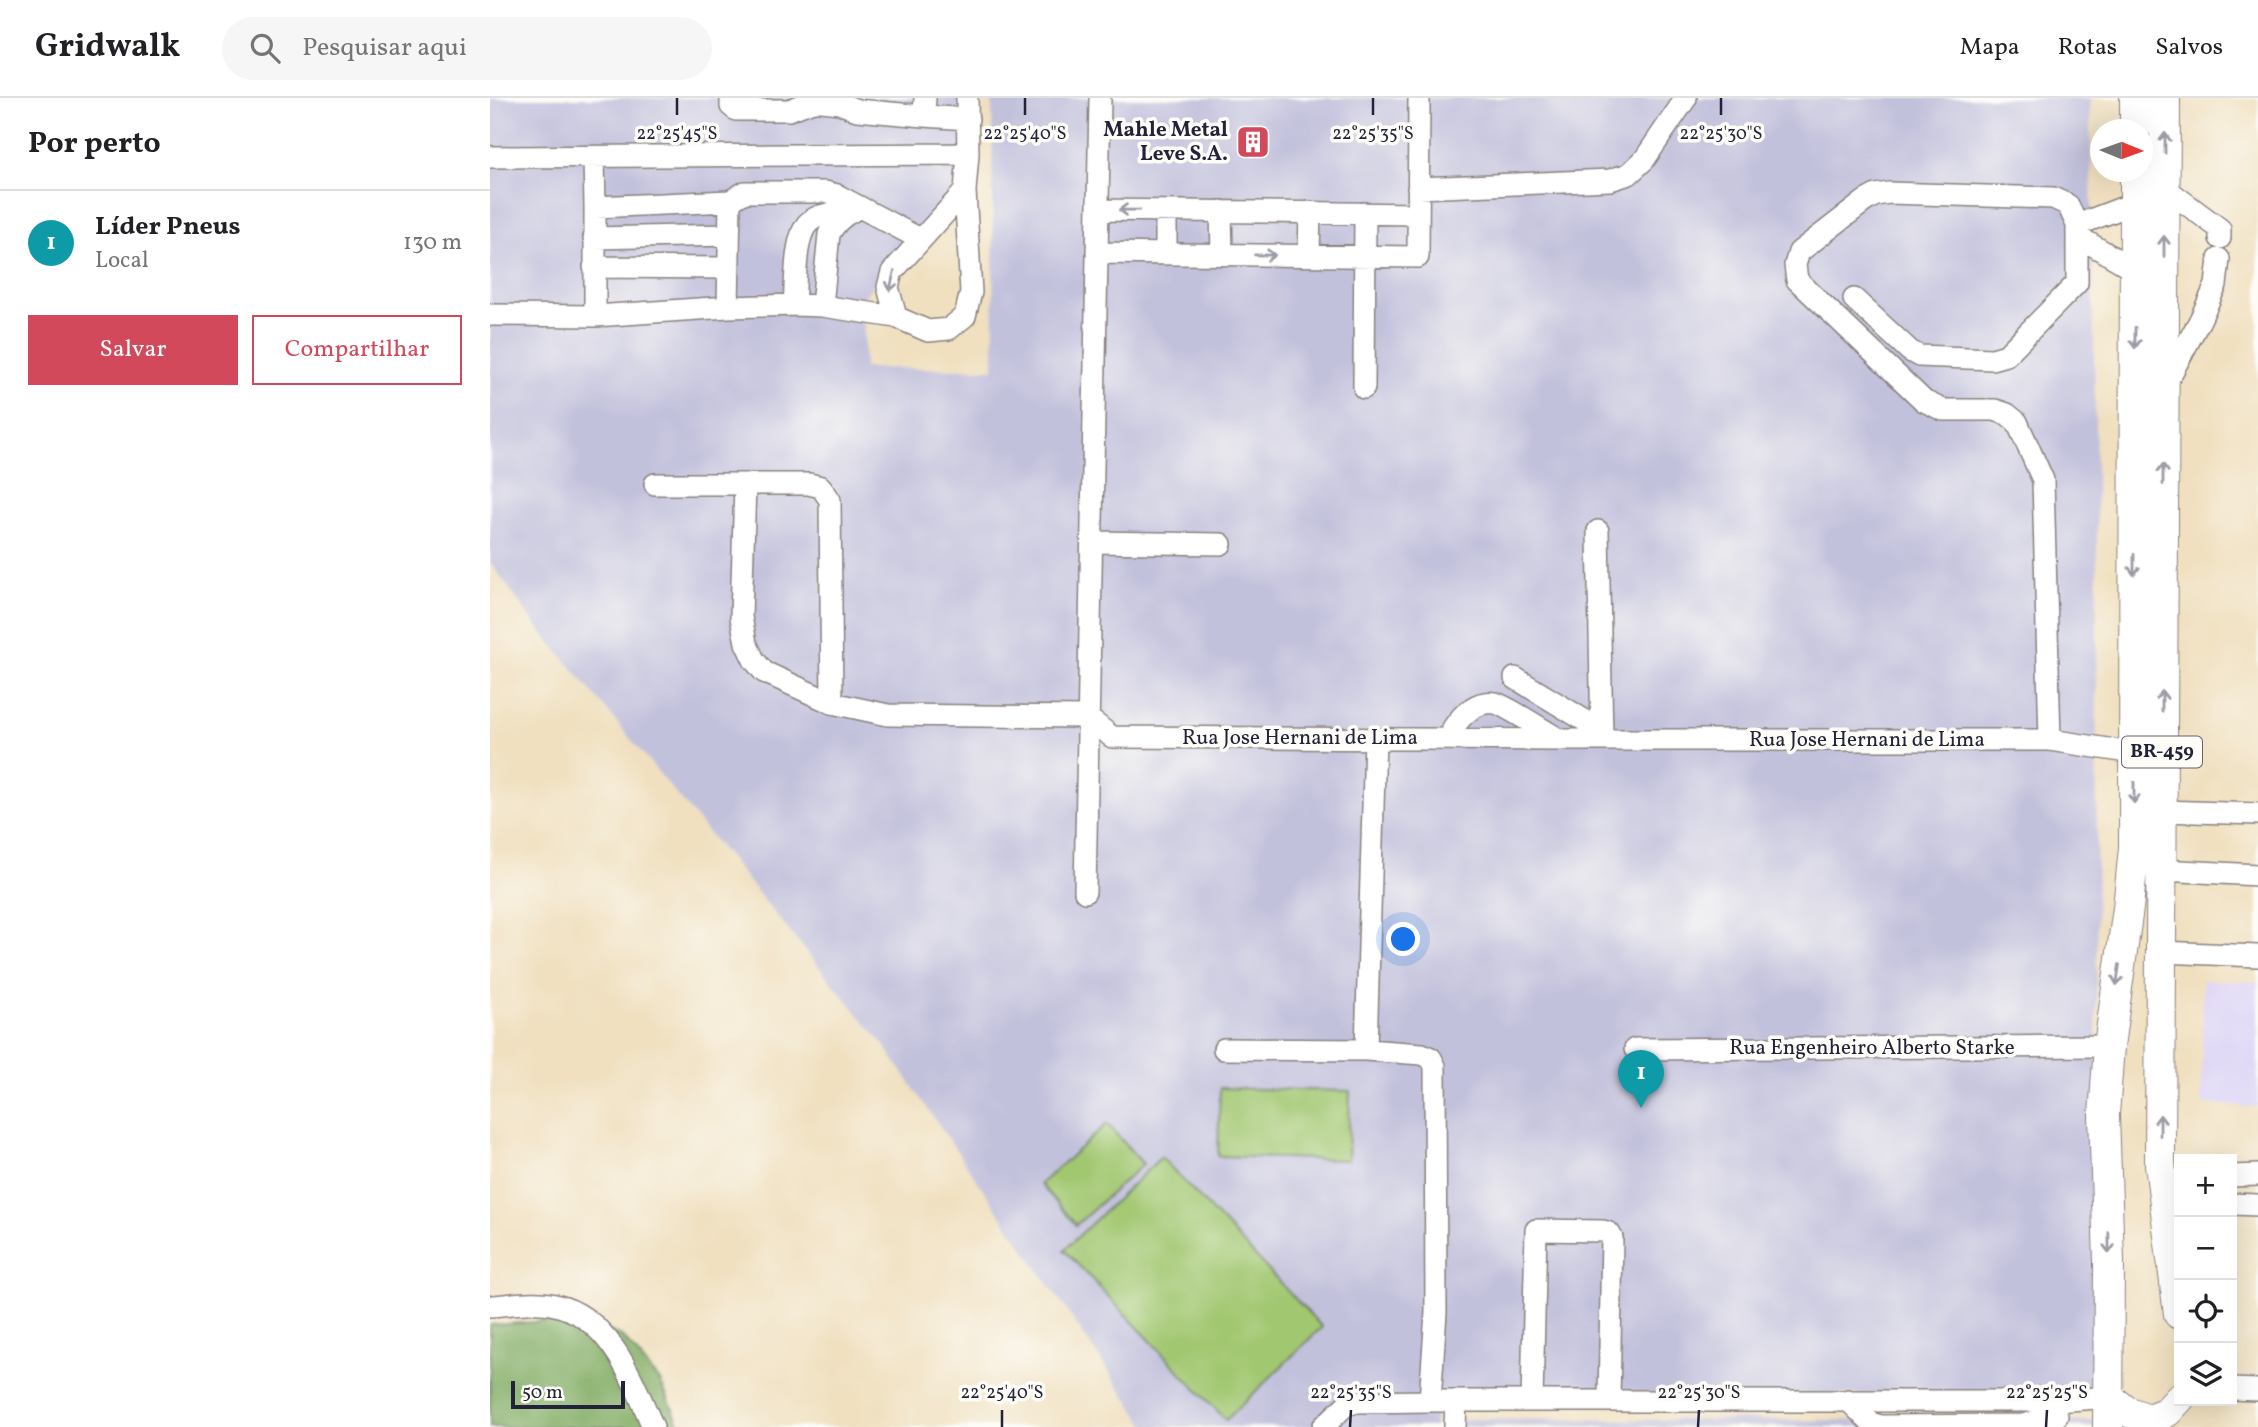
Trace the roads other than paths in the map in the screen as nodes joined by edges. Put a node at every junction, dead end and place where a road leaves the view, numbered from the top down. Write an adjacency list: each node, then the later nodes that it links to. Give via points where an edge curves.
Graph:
1 (731, 98): 7 (street, via 736,110 789,110 813,101 857,110)
2 (1100, 98): 20 (street)
3 (1419, 98): 14 (street)
4 (1686, 98): 14 (street, via 1644,160 1629,174 1610,180)
5 (2135, 98): 9 (highway)
6 (2165, 98): 15 (highway, BR-459, one-way to 6)
7 (925, 107): 8 (street)
8 (967, 108): 10 (street)
9 (2135, 119)
10 (968, 154): 12 (street); 16 (street)
11 (490, 157): 12 (street)
12 (594, 158): 19 (street)
13 (2135, 182): 18 (highway, BR-459)
14 (1418, 188): 26 (street)
15 (2165, 188): 30 (street, via 2220,229); 49 (highway, BR-459, one-way to 15)
16 (965, 191): 31 (street); 47 (street, via 971,292 965,316 949,329 928,331)
17 (730, 201): 19 (street); 21 (street, via 745,192 825,192 837,195); 28 (street)
18 (2135, 202): 27 (street); 40 (highway, BR-459)
19 (595, 207): 29 (street)
20 (1099, 210): 22 (street, one-way to 20); 32 (street)
21 (853, 211): 31 (street); 42 (street, via 809,222 801,235); 43 (street, via 829,234)
22 (1166, 211): 23 (street); 33 (street)
23 (1221, 211): 24 (street); 34 (street)
24 (1310, 212): 25 (street); 35 (street)
25 (1365, 213): 26 (street); 36 (street)
26 (1418, 214): 36 (street, via 1418,257)
27 (2077, 230): 40 (street); 41 (street, via 2077,283 2006,355 1992,359 1919,356); 62 (street, via 2068,205 2053,198 1889,193 1865,201 1799,252 1795,265 1797,280 1924,401 1942,410 1995,411 2017,422 2043,480)
28 (729, 235): 29 (street); 39 (street)
29 (594, 238): 38 (street)
30 (2220, 238)
31 (920, 239): 47 (street, one-way to 47, via 892,272 888,288)
32 (1098, 253): 33 (street); 53 (street)
33 (1166, 254): 34 (street)
34 (1222, 254): 35 (street, one-way to 35)
35 (1309, 255): 36 (street)
36 (1365, 256): 48 (street)
37 (2219, 260): 49 (street, via 2216,285)
38 (594, 267): 39 (street); 46 (street)
39 (728, 268): 44 (street)
40 (2135, 270): 63 (highway, BR-459, one-way to 63)
41 (1854, 299)
42 (794, 305): 43 (street); 44 (street)
43 (822, 306): 47 (street)
44 (728, 307): 46 (street)
45 (490, 315): 46 (street)
46 (595, 316)
47 (896, 317)
48 (1364, 388)
49 (2164, 388): 64 (highway, BR-459, one-way to 49)
50 (655, 484): 51 (street)
51 (745, 484): 56 (street, via 741,617 746,643 764,672); 56 (street, via 809,484 821,487 830,500)
52 (1598, 531): 58 (street)
53 (1093, 542): 54 (street); 57 (street)
54 (1222, 544)
55 (1515, 678): 58 (street)
56 (832, 703): 57 (street, via 888,715)
57 (1087, 717): 59 (street, Rua Jose Hernani de Lima, via 1112,737); 68 (street)
58 (1602, 736): 61 (street, Rua Jose Hernani de Lima); 62 (street, Rua Jose Hernani de Lima)
59 (1375, 738): 60 (street, Rua Jose Hernani de Lima); 75 (street)
60 (1455, 739): 61 (street, Rua Jose Hernani de Lima); 61 (street, via 1453,728 1462,715 1476,706 1495,703)
61 (1561, 740)
62 (2050, 740): 63 (street, Rua Jose Hernani de Lima)
63 (2134, 753): 72 (highway, BR-459, one-way to 72, via 2134,848)
64 (2162, 811): 65 (street); 66 (highway, BR-459)
65 (2258, 814)
66 (2161, 870): 67 (street); 70 (highway, BR-459)
67 (2258, 875)
68 (1085, 891)
69 (2258, 956): 70 (street)
70 (2161, 959): 71 (street); 78 (highway, BR-459, one-way to 70, via 2160,1164)
71 (2258, 971)
72 (2109, 1046): 74 (street, Rua Engenheiro Alberto Starke); 85 (highway, BR-459, one-way to 85, via 2104,1115)
73 (1224, 1049): 75 (street)
74 (1635, 1049)
75 (1366, 1050): 86 (street, via 1422,1054 1435,1066 1436,1312)
76 (2258, 1175): 77 (street)
77 (2237, 1176)
78 (2171, 1191): 81 (highway, BR-459)
79 (2237, 1205): 80 (street)
80 (2258, 1205)
81 (2177, 1280)
82 (490, 1306): 93 (street, via 554,1304 580,1314 604,1335 633,1380)
83 (2237, 1389): 84 (street)
84 (2258, 1390)
85 (2109, 1397): 90 (highway, via 2126,1411 2149,1419); 92 (street); 96 (highway, BR-459)
86 (1430, 1401): 87 (street); 94 (street, via 1357,1402 1346,1405)
87 (1456, 1401): 88 (street); 95 (street)
88 (1532, 1401): 89 (street); 89 (street, via 1536,1230 1603,1231 1612,1238)
89 (1609, 1401): 92 (street, via 1847,1400)
90 (2174, 1404)
91 (2188, 1406): 97 (highway)
92 (2057, 1414)
93 (653, 1427)
94 (1322, 1427)
95 (1455, 1427)
96 (2108, 1427)
97 (2188, 1427)

